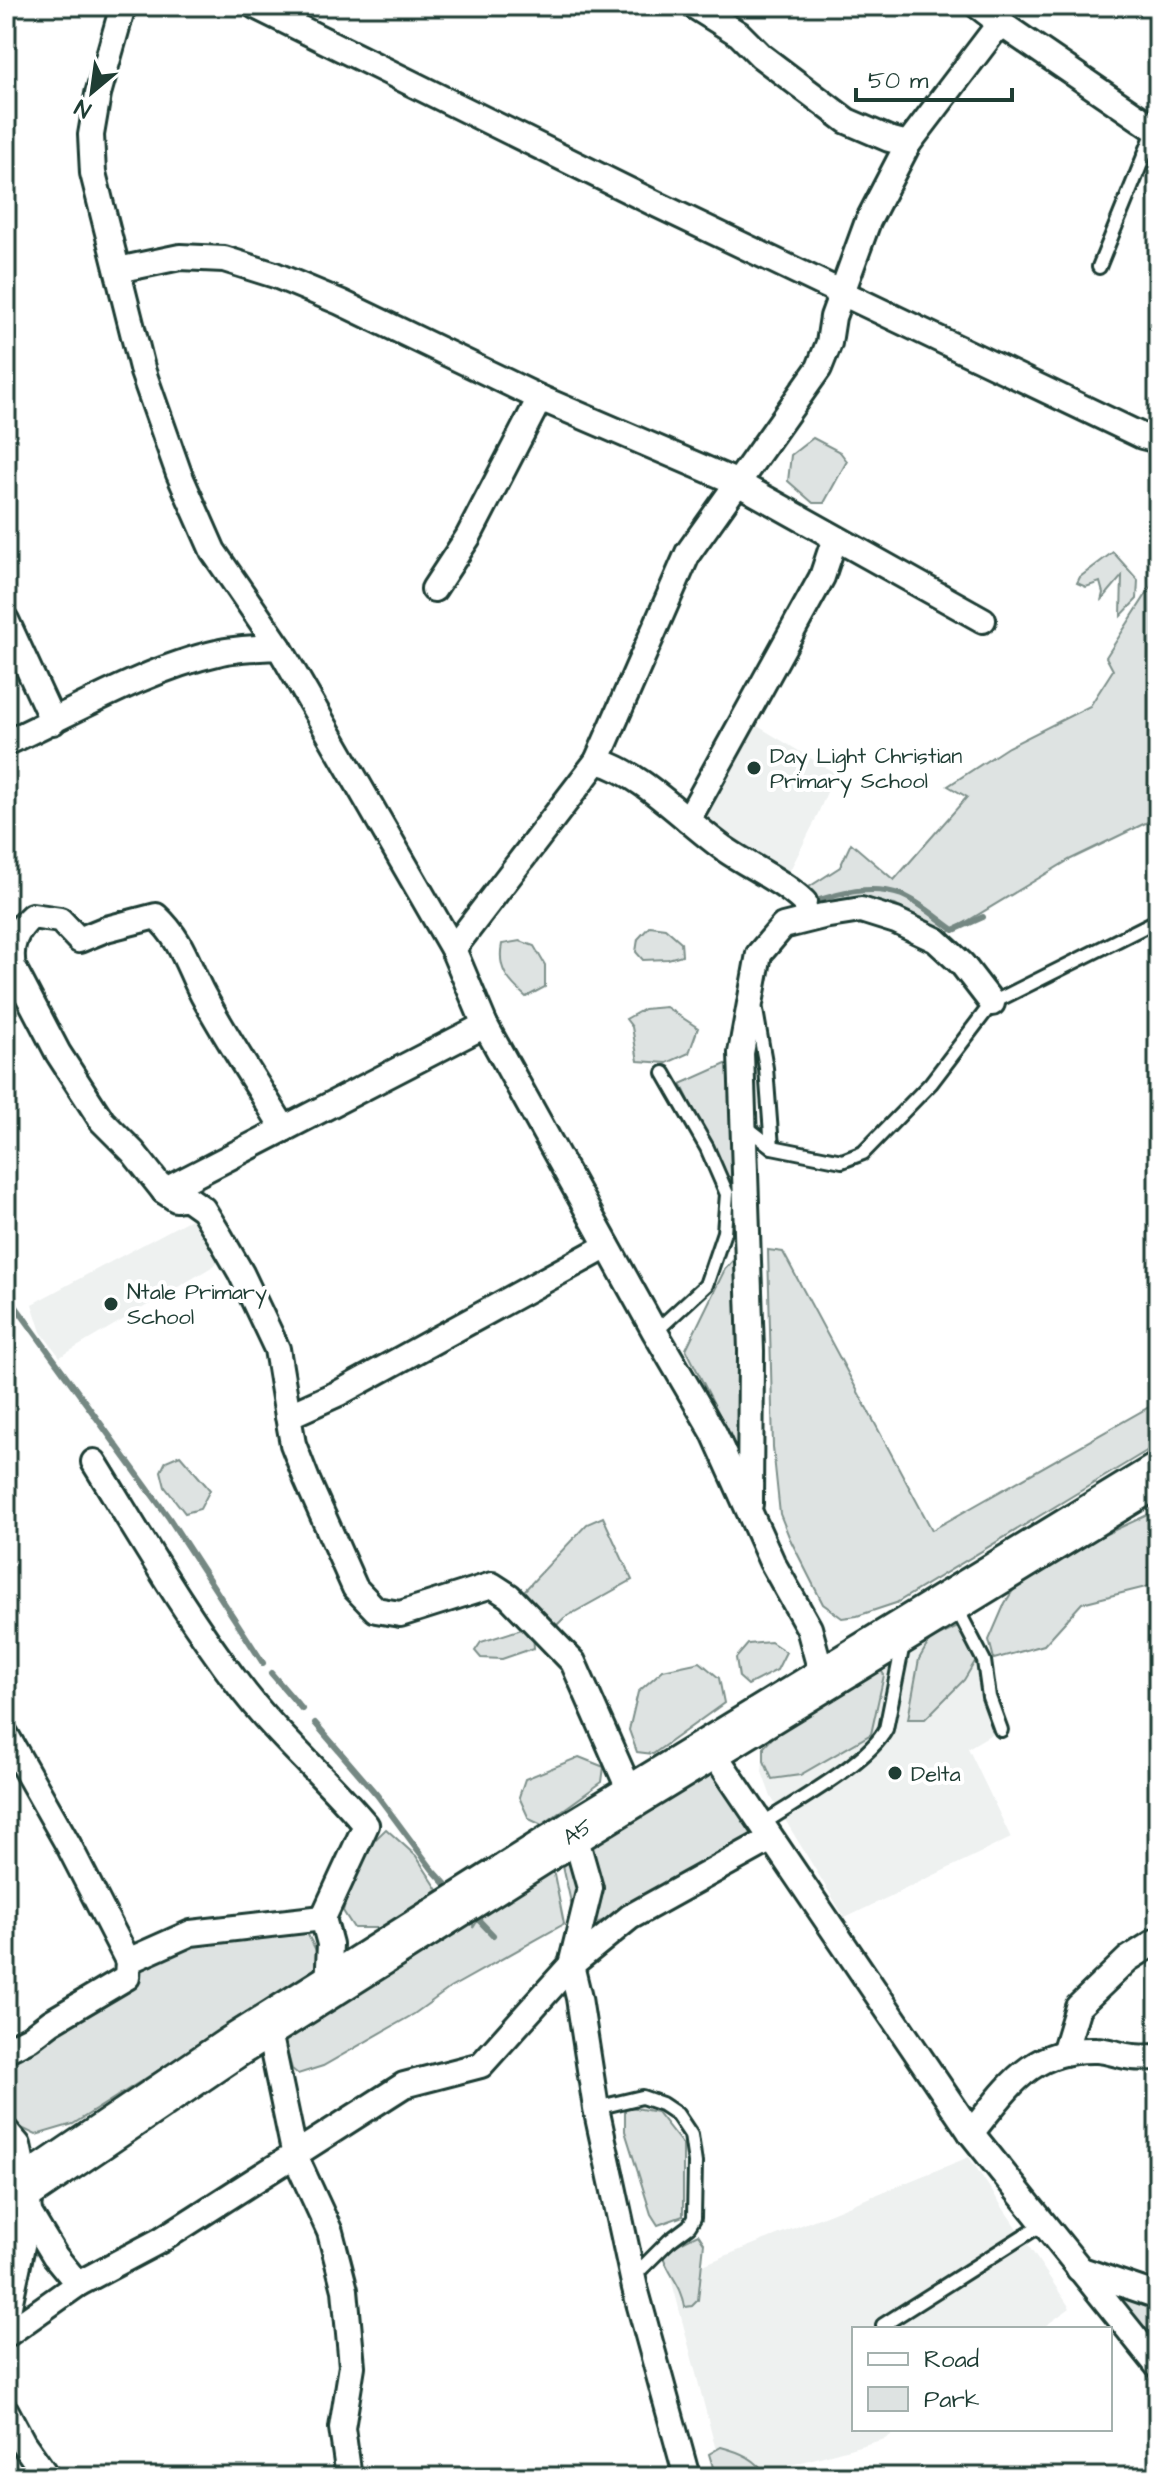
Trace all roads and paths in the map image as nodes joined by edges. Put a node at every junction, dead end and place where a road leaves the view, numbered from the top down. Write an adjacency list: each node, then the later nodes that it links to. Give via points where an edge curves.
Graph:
1 (123, 6): 9 (street, via 91,135 93,173)
2 (255, 6): 10 (street)
3 (694, 6): 7 (street, via 739,34 847,121)
4 (978, 6): 5 (street)
5 (1000, 23): 6 (street); 7 (street)
6 (1156, 130): 8 (lane)
7 (908, 144): 10 (street, via 868,221)
8 (1099, 267)
9 (118, 270): 11 (street, via 180,257 224,259 340,302); 18 (street, via 143,372 179,474 213,551)
10 (844, 293): 12 (street); 13 (street, via 819,368)
11 (540, 398): 13 (street); 15 (street, via 468,537)
12 (1158, 440)
13 (736, 482): 14 (street); 21 (street, via 688,553)
14 (835, 538): 17 (street); 22 (street, via 822,577)
15 (434, 589)
16 (6, 620): 19 (street)
17 (983, 620)
18 (279, 647): 19 (street, via 242,648 165,669); 25 (street)
19 (53, 722): 20 (street)
20 (6, 743)
21 (597, 761): 22 (street, via 613,765); 25 (street)
22 (688, 820): 23 (street)
23 (804, 902)
24 (1158, 920): 27 (lane)
25 (453, 949): 28 (street)
26 (752, 992): 27 (street, via 759,954 783,926 861,910 936,940); 30 (street, via 741,1053); 32 (lane, via 766,1068)
27 (992, 1003): 32 (lane, via 931,1083 863,1153 842,1161)
28 (485, 1025): 31 (street); 34 (street)
29 (664, 1073): 35 (lane, via 727,1194 724,1232 706,1285)
30 (745, 1126): 32 (lane); 39 (street)
31 (284, 1129): 33 (street); 33 (street, via 202,993 186,953 156,916 79,940 60,920 32,916 15,934 13,967 58,1053 102,1121)
32 (772, 1147)
33 (164, 1191): 36 (street, via 203,1209 241,1273 277,1349)
34 (607, 1246): 35 (street); 36 (street)
35 (655, 1332): 39 (street, via 714,1433)
36 (288, 1416): 46 (street, via 307,1480 355,1588 376,1610 400,1614 492,1585 509,1596 573,1662)
37 (94, 1462): 49 (street, via 238,1684 366,1825)
38 (1158, 1475): 40 (highway, A5 / A5)
39 (750, 1511): 42 (street, via 809,1628)
40 (953, 1601): 41 (highway, A5 / A5); 43 (lane, via 984,1661)
41 (905, 1632): 42 (highway, A5 / A5); 48 (lane, via 881,1739)
42 (823, 1679): 45 (highway, A5 / A5)
43 (1001, 1730)
44 (6, 1735): 51 (street)
45 (711, 1749): 46 (highway, A5 / A5); 48 (street)
46 (633, 1798): 47 (highway, A5 / A5)
47 (574, 1832): 52 (street, via 590,1888); 53 (highway, A5 / A5)
48 (766, 1832): 52 (street, via 630,1917); 60 (street)
49 (323, 1918): 51 (street, via 191,1933); 53 (street, via 330,1944)
50 (1158, 1940): 56 (street, via 1128,1959 1078,2007)
51 (128, 1961): 55 (street, via 127,1977)
52 (571, 1965): 58 (street); 61 (street, via 481,2065 404,2085)
53 (328, 1988): 54 (highway, A5 / A5)
54 (268, 2027): 61 (street); 62 (highway, A5 / A5)
55 (6, 2050)
56 (1064, 2053): 57 (street, via 1097,2049); 60 (street, via 1033,2063 1019,2074)
57 (1158, 2057)
58 (596, 2108): 65 (street); 65 (lane, via 642,2097 677,2114 691,2135 694,2218)
59 (6, 2131): 62 (street, via 18,2145)
60 (971, 2133): 63 (street)
61 (295, 2156): 66 (street, via 149,2247); 74 (street, via 330,2232 345,2290 352,2366 342,2428)
62 (21, 2200): 66 (street); 68 (street)
63 (1044, 2223): 64 (street); 69 (lane)
64 (1079, 2269): 67 (street); 71 (street)
65 (633, 2277): 75 (street)
66 (78, 2284): 70 (street)
67 (1158, 2296)
68 (6, 2320)
69 (883, 2325)
70 (6, 2335)
71 (1158, 2366)
72 (6, 2411): 73 (street)
73 (47, 2477)
74 (349, 2477)
75 (687, 2477)

